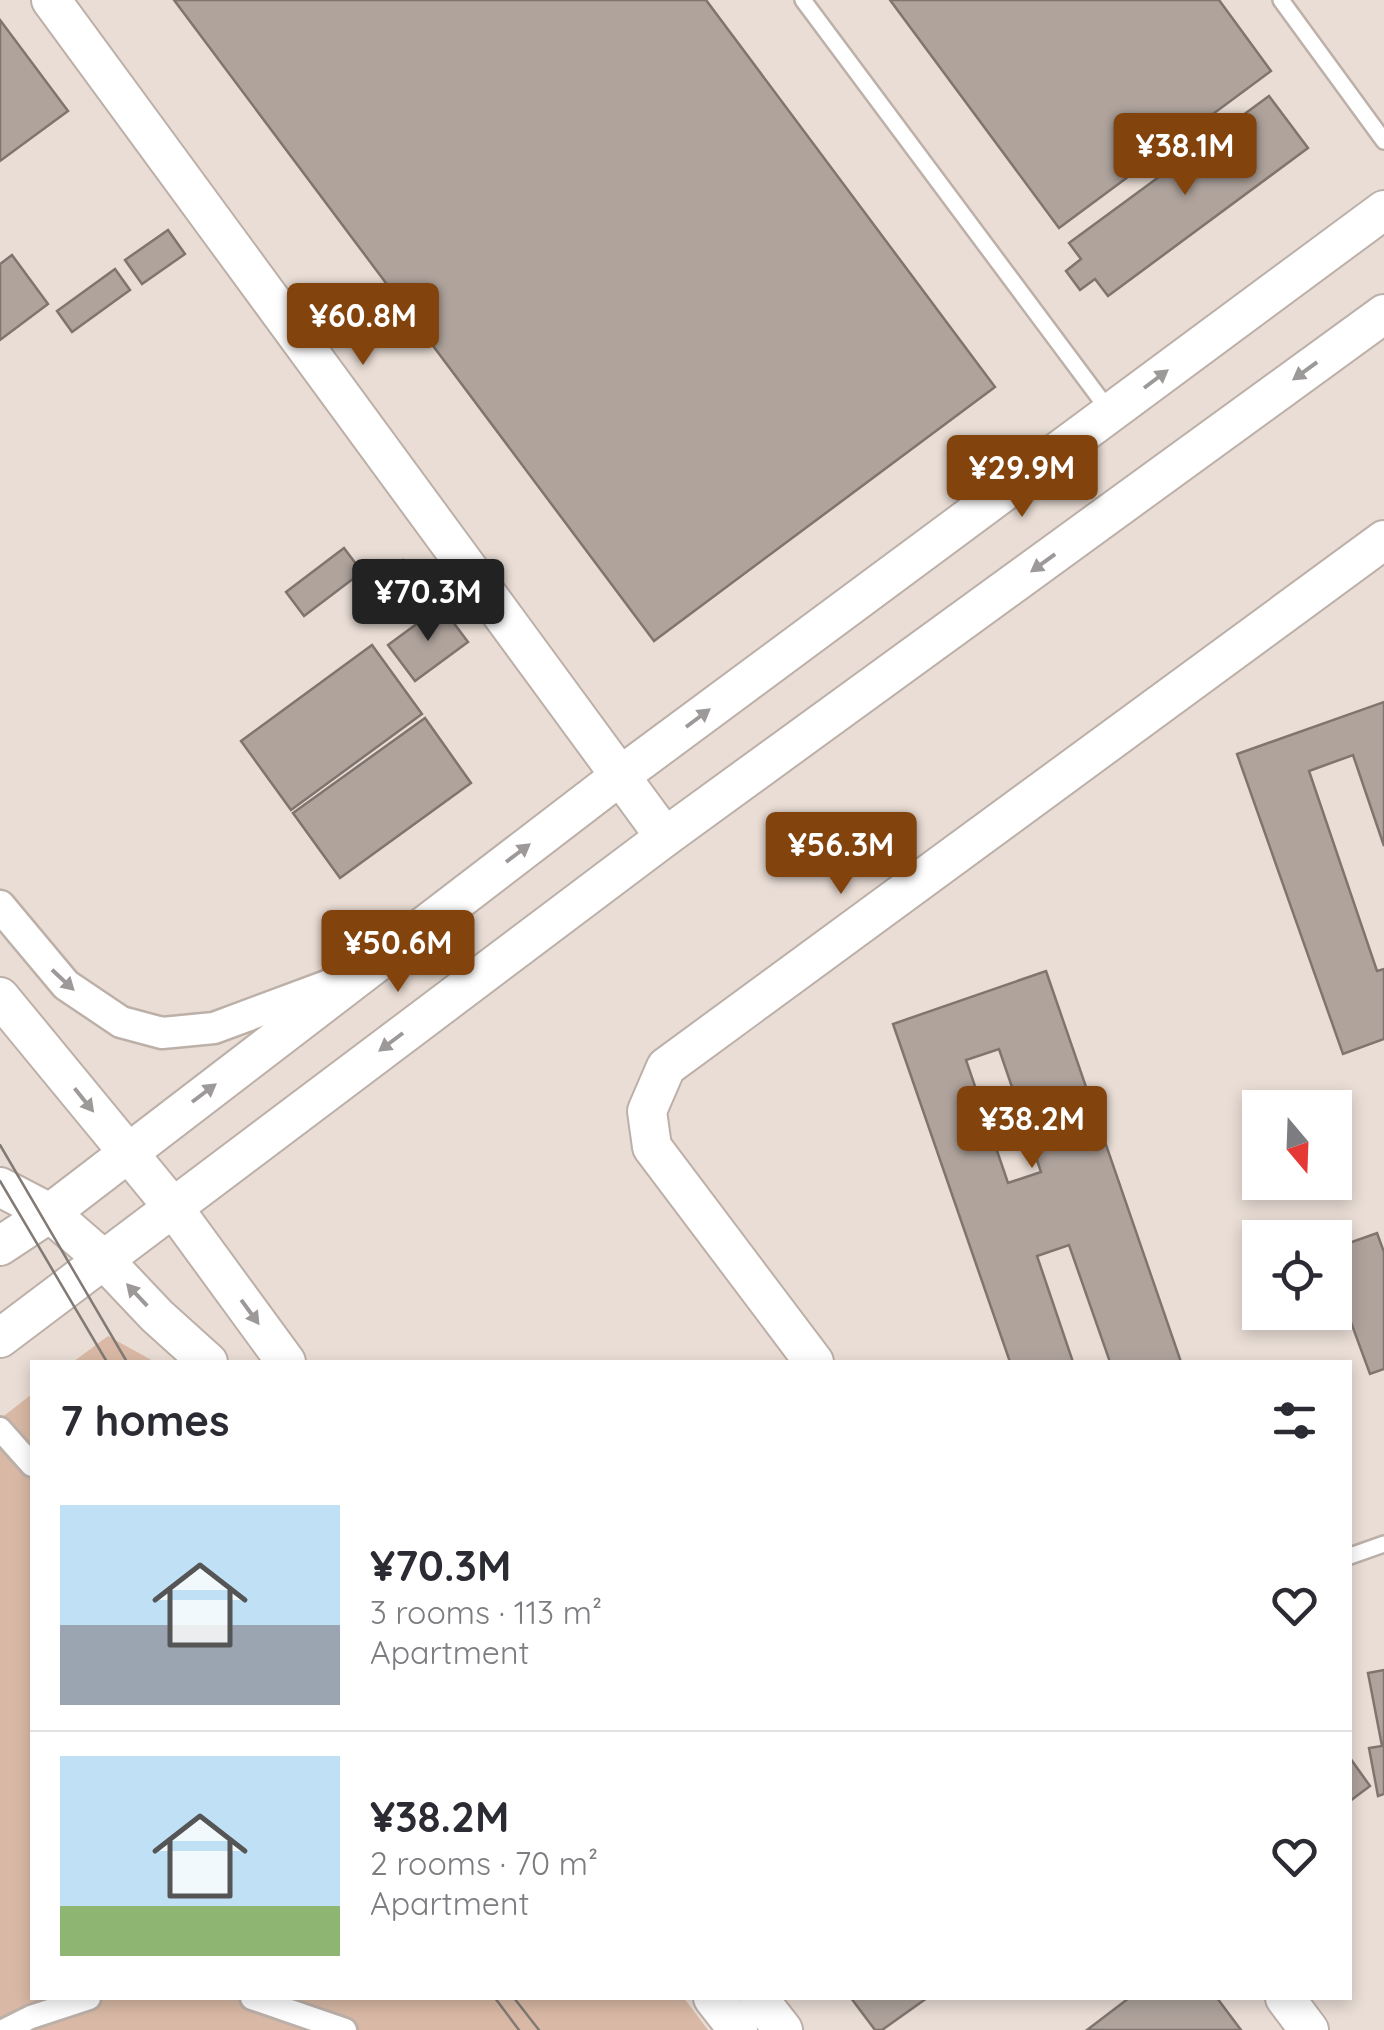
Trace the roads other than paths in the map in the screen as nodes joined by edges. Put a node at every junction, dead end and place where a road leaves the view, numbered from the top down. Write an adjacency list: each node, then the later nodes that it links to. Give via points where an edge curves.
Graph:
1 (51, 0): 9 (street)
2 (804, 0): 7 (lane)
3 (1281, 0): 4 (lane)
4 (1384, 141)
5 (1384, 210): 7 (street, one-way to 5)
6 (1384, 314): 10 (street, one-way to 10)
7 (1110, 412): 9 (street, one-way to 7)
8 (1384, 540): 23 (street, via 666,1067 646,1110 652,1146)
9 (620, 776): 10 (street); 12 (street, one-way to 9)
10 (665, 837): 16 (street, one-way to 16)
11 (0, 906): 12 (street, one-way to 12, via 66,985 121,1022 162,1033 214,1028)
12 (359, 974): 14 (street, one-way to 12)
13 (0, 997): 14 (street, one-way to 14)
14 (126, 1152): 16 (street); 17 (street)
15 (0, 1187): 17 (street)
16 (172, 1206): 19 (street); 22 (street, one-way to 22)
17 (50, 1213): 18 (street); 19 (street)
18 (0, 1246)
19 (103, 1259): 20 (street); 21 (street, one-way to 19)
20 (0, 1338)
21 (206, 1360)
22 (285, 1360)
23 (812, 1360)
24 (0, 1429): 25 (street)
25 (30, 1463)
26 (1384, 1544): 27 (lane)
27 (1352, 1555)
28 (84, 2000): 33 (street)
29 (258, 2000): 34 (street)
30 (716, 2000): 35 (street)
31 (760, 2000): 36 (street)
32 (1286, 2000): 37 (street)
33 (6, 2030)
34 (345, 2030)
35 (738, 2030)
36 (782, 2030)
37 (1309, 2030)

